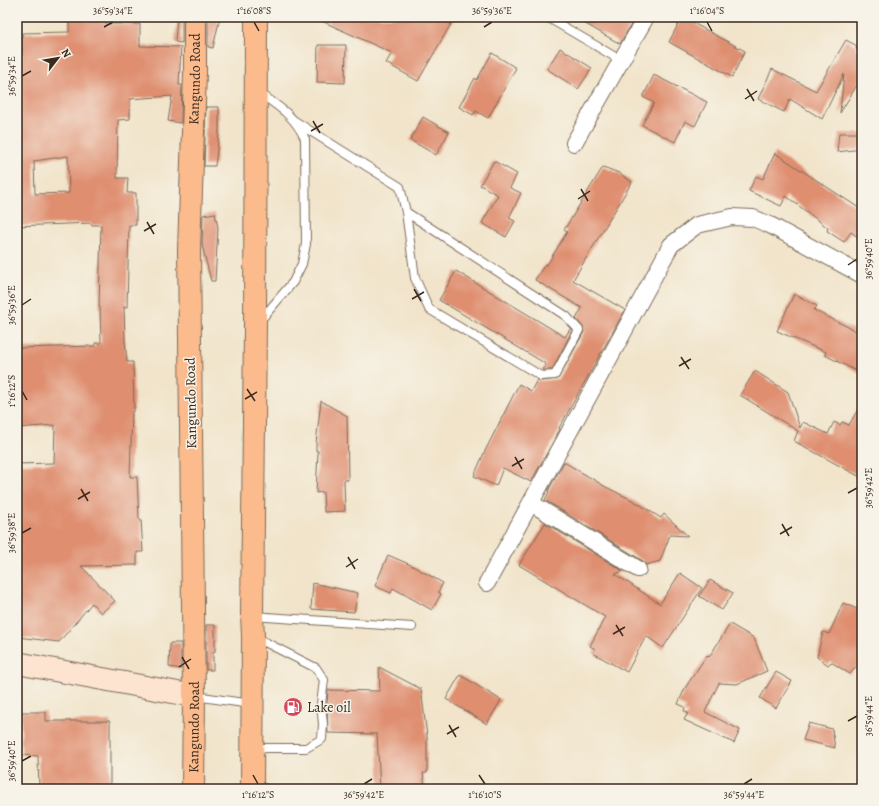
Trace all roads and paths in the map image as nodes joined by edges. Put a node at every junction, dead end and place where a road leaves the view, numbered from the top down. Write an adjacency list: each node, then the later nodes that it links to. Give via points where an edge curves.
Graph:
1 (195, 17): 18 (highway, Kangundo Road, via 196,73 189,250)
2 (256, 17): 6 (highway)
3 (547, 17): 5 (lane)
4 (646, 17): 5 (street)
5 (622, 60): 8 (street)
6 (256, 91): 7 (lane, via 284,110); 11 (highway)
7 (293, 120): 9 (lane, via 400,187); 11 (lane, via 306,139 306,244 302,264 293,282)
8 (574, 143)
9 (406, 212): 9 (lane, via 416,278 429,309 541,376 555,375 579,330 566,316)
10 (862, 275): 12 (street, via 753,218 732,217 697,225 671,245)
11 (255, 327): 15 (highway)
12 (531, 503): 13 (street); 14 (street)
13 (638, 569)
14 (487, 583)
15 (252, 626): 16 (lane); 19 (highway); 20 (lane, via 316,668 324,680 321,704 322,739 306,748)
16 (412, 627)
17 (17, 663): 18 (street)
18 (194, 696): 19 (lane); 22 (highway, Kangundo Road)
19 (252, 704): 20 (highway)
20 (252, 748): 21 (highway)
21 (257, 787)
22 (193, 789)

